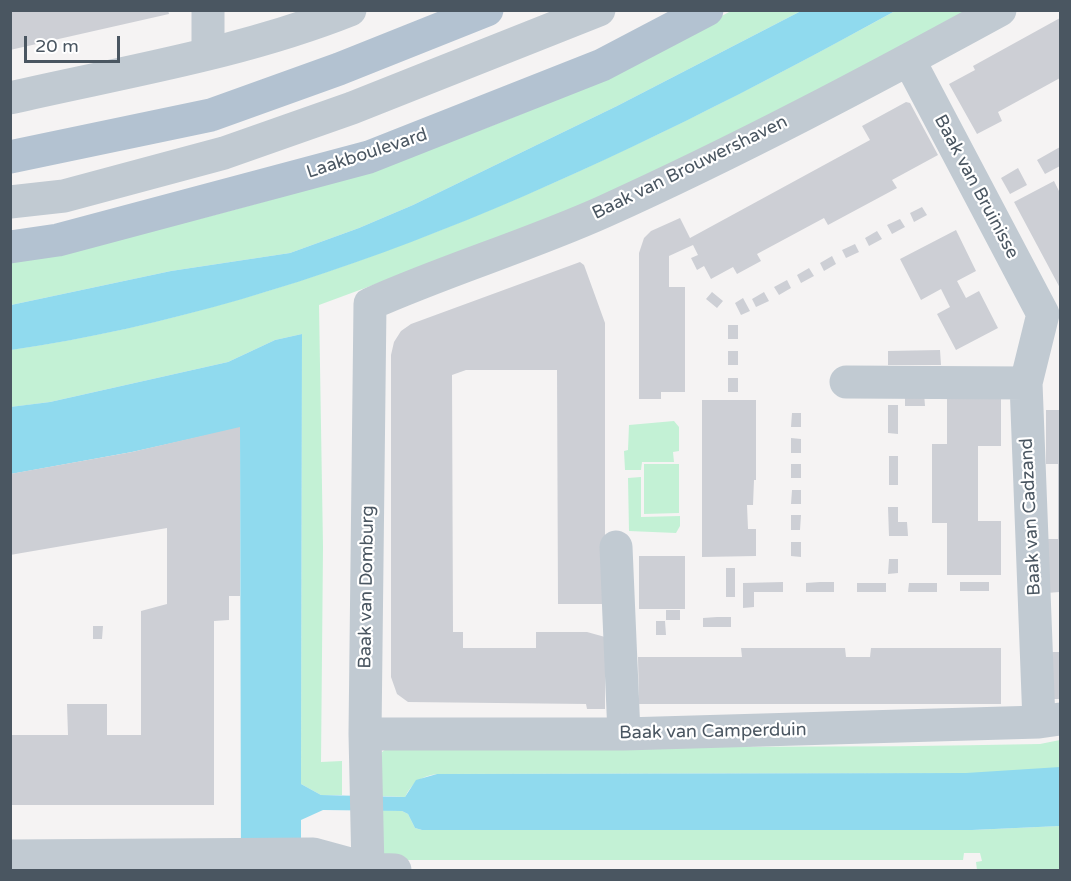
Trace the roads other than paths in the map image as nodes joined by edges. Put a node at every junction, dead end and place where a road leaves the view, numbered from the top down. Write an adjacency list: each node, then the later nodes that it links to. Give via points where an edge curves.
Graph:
1 (207, 10): 7 (street)
2 (350, 10): 7 (street, via 317,24)
3 (487, 10): 10 (main road, via 211,115)
4 (599, 10): 11 (street, via 352,108 224,153 64,196)
5 (707, 10): 12 (main road, Laakboulevard, via 602,65 369,157 58,240)
6 (1000, 10): 8 (street, Baak van Brouwershaven)
7 (208, 53): 9 (street)
8 (909, 60): 13 (street, Baak van Brouwershaven, via 602,213); 14 (street, Baak van Bruinisse)
9 (10, 98)
10 (10, 157)
11 (10, 202)
12 (10, 247)
13 (370, 304): 19 (street, Baak van Domburg)
14 (1052, 314): 16 (street, Baak van Cadzand)
15 (846, 382): 16 (street)
16 (1026, 383): 18 (street, Baak van Cadzand)
17 (616, 547): 20 (street)
18 (1050, 721): 20 (street, Baak van Camperduin)
19 (365, 734): 20 (street, Baak van Camperduin); 24 (street, Baak van Domburg, via 365,823)
20 (624, 734)
21 (10, 856): 23 (street)
22 (228, 860): 23 (street); 24 (street, via 313,854)
23 (105, 863)
24 (377, 870)

